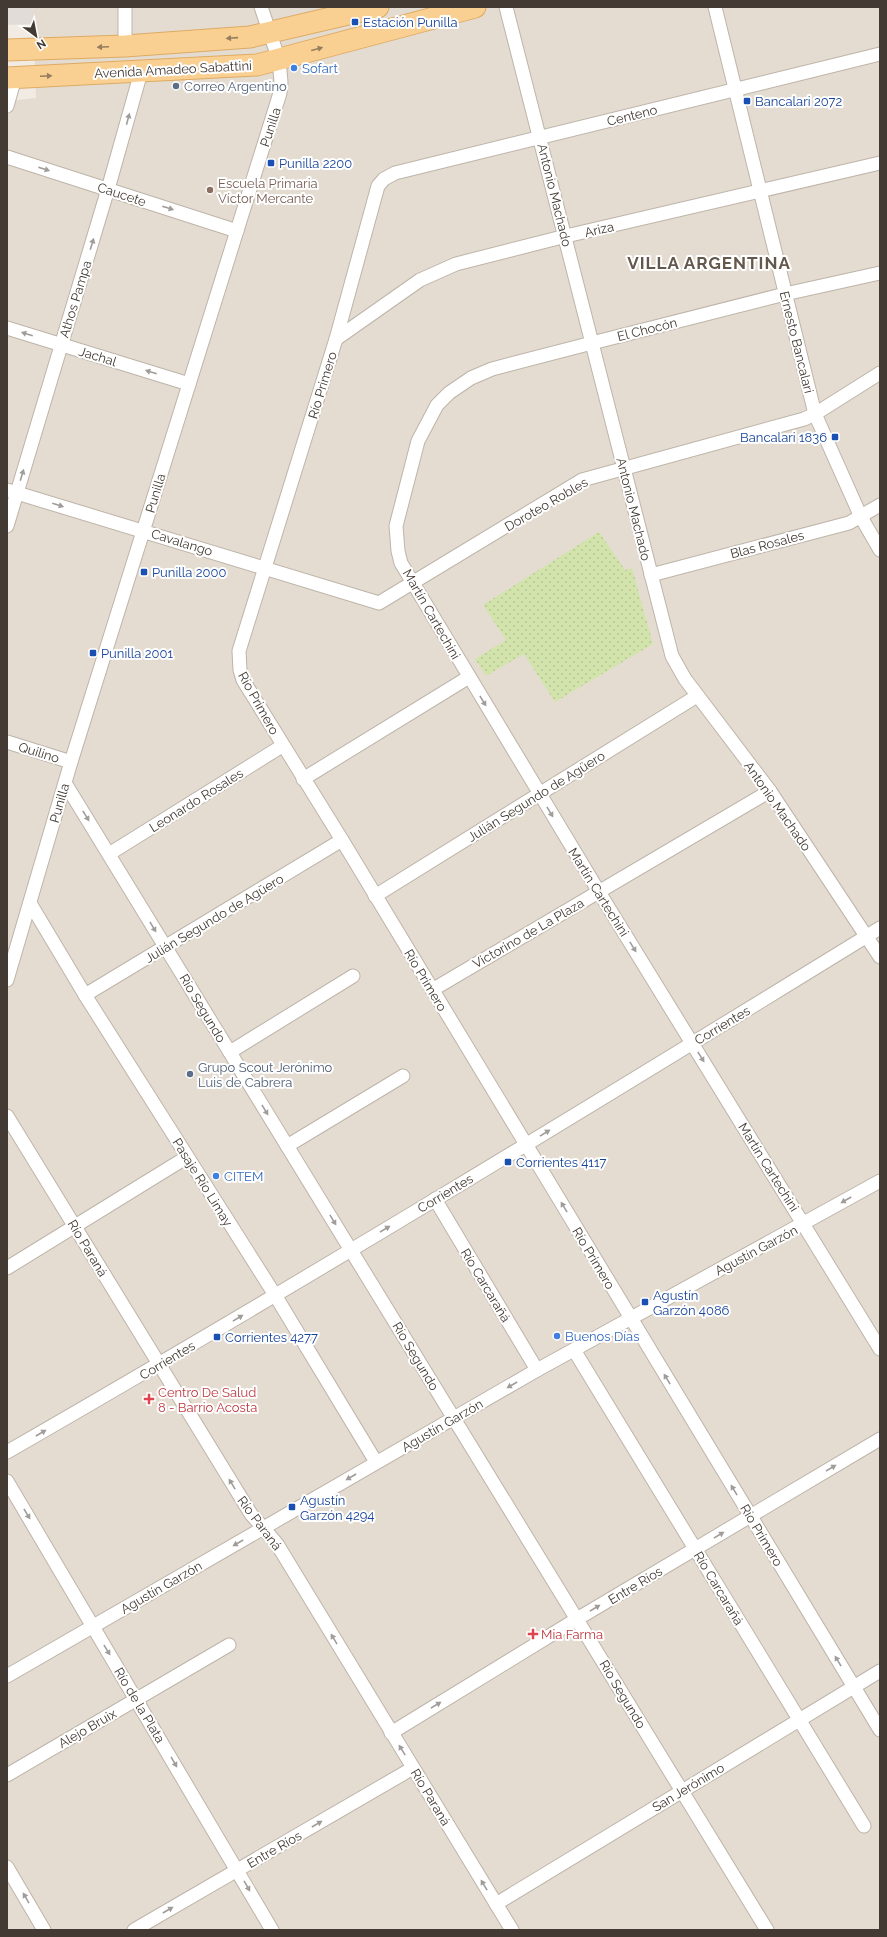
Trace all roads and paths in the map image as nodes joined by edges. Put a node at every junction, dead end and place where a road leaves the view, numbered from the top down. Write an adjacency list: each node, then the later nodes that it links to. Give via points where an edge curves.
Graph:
1 (125, 7): 8 (street)
2 (261, 7): 7 (street, Punilla)
3 (378, 7): 7 (main road, Avenida Amadeo Sabattini)
4 (475, 7): 11 (main road, Avenida Amadeo Sabattini, one-way to 4)
5 (506, 7): 16 (street, Antonio Machado)
6 (715, 7): 14 (street, Ernesto Bancalari)
7 (271, 33): 8 (main road, Avenida Amadeo Sabattini, one-way to 8); 11 (street, Punilla)
8 (125, 46): 9 (main road, Avenida Amadeo Sabattini, one-way to 9)
9 (7, 50)
10 (880, 54): 14 (street, Centeno)
11 (279, 60): 12 (main road, Avenida Amadeo Sabattini, via 240,67); 22 (street, Punilla, via 282,82 280,93)
12 (141, 72): 13 (main road, Avenida Amadeo Sabattini, one-way to 12); 20 (street, Athos Pampa, one-way to 12)
13 (11, 78): 15 (street)
14 (735, 90): 16 (street, Centeno); 21 (street, Ernesto Bancalari)
15 (7, 106)
16 (540, 138): 19 (street, Centeno, via 395,173); 23 (street, Antonio Machado)
17 (7, 157): 20 (street, Caucete, one-way to 20)
18 (880, 163): 21 (street, Ariza)
19 (384, 178): 27 (street, Río Primero, via 378,186)
20 (108, 189): 22 (street, Caucete, one-way to 22); 29 (street, Athos Pampa, one-way to 20)
21 (760, 191): 23 (street, Ariza); 25 (street, Ernesto Bancalari)
22 (237, 231): 31 (street, Punilla)
23 (566, 236): 27 (street, Ariza, via 439,270 408,287); 28 (street, Antonio Machado)
24 (880, 273): 25 (street, El Chocón)
25 (785, 294): 28 (street, El Chocón); 32 (street, Ernesto Bancalari)
26 (7, 328): 29 (street, Jachal, one-way to 26)
27 (336, 339): 41 (street, Río Primero)
28 (592, 343): 33 (street, El Chocón, via 492,369 472,378 449,393); 34 (street, Antonio Machado)
29 (62, 345): 31 (street, Jachal, one-way to 29); 35 (street, Athos Pampa, one-way to 29)
30 (880, 373): 32 (street, Doroteo Robles)
31 (189, 384): 39 (street, Punilla)
32 (815, 414): 34 (street, Doroteo Robles); 37 (street, Ernesto Bancalari)
33 (430, 416): 43 (street, Martín Cartechini, via 418,441 396,526 398,551)
34 (623, 468): 42 (street, Antonio Machado); 43 (street, Doroteo Robles, via 573,485)
35 (12, 492): 38 (street, Athos Pampa); 39 (street, Cavalango, one-way to 39)
36 (880, 505): 37 (street, Blas Rosales)
37 (861, 517): 40 (street, Ernesto Bancalari); 42 (street, Blas Rosales, via 849,523)
38 (7, 526)
39 (144, 530): 41 (street, Cavalango); 49 (street, Punilla)
40 (880, 550)
41 (265, 568): 44 (street, Cavalango); 48 (street, Río Primero, via 238,659 243,680)
42 (651, 575): 46 (street, Antonio Machado, via 672,656)
43 (413, 583): 44 (street, Doroteo Robles); 45 (street, Martín Cartechini)
44 (379, 603)
45 (469, 678): 50 (street); 53 (street, Martín Cartechini, one-way to 53)
46 (697, 696): 52 (street, Antonio Machado); 53 (street, Julián Segundo de Agüero)
47 (7, 742): 49 (street, Quilino)
48 (282, 746): 50 (street, Río Primero); 55 (street, Leonardo Rosales)
49 (71, 762): 51 (street, Punilla)
50 (303, 779): 54 (street, Río Primero)
51 (65, 783): 55 (street, Río Segundo, one-way to 55); 58 (street, Punilla)
52 (770, 791): 56 (street, Victorino de La Plaza); 60 (street, Antonio Machado)
53 (539, 794): 56 (street, Martín Cartechini, one-way to 56); 57 (street, Julián Segundo de Agüero)
54 (342, 840): 57 (street, Río Primero); 61 (street, Julián Segundo de Agüero)
55 (109, 854): 61 (street, Río Segundo, one-way to 61)
56 (599, 892): 65 (street, Victorino de La Plaza); 67 (street, Martín Cartechini, one-way to 67)
57 (375, 896): 65 (street, Río Primero)
58 (30, 903): 64 (street, Punilla); 66 (street, Pasaje Río Limay)
59 (880, 928): 60 (street, Corrientes)
60 (867, 936): 62 (street, Antonio Machado); 67 (street, Corrientes)
61 (166, 947): 66 (street, Julián Segundo de Agüero); 68 (street, Río Segundo)
62 (880, 957)
63 (353, 976): 68 (street)
64 (7, 980)
65 (432, 990): 71 (street, Río Primero)
66 (85, 995): 73 (street, Pasaje Río Limay)
67 (692, 1042): 71 (street, Corrientes, one-way to 67); 76 (street, Martín Cartechini, one-way to 76)
68 (230, 1052): 72 (street, Río Segundo, one-way to 72)
69 (403, 1076): 72 (street)
70 (7, 1116): 77 (street, Río Paraná)
71 (526, 1145): 75 (street, Corrientes); 81 (street, Río Primero, one-way to 71)
72 (287, 1146): 78 (street, Río Segundo, one-way to 78)
73 (187, 1157): 77 (street); 80 (street, Pasaje Río Limay)
74 (880, 1180): 76 (street, Agustín Garzón, one-way to 76)
75 (435, 1199): 78 (street, Corrientes, one-way to 75); 85 (street, Río Carcarañá)
76 (804, 1224): 81 (street, Agustín Garzón); 82 (street, Martín Cartechini)
77 (75, 1226): 79 (street); 84 (street, Río Paraná)
78 (351, 1250): 80 (street, Corrientes); 86 (street, Río Segundo)
79 (7, 1268)
80 (275, 1295): 84 (street, Corrientes, one-way to 80); 89 (street, Pasaje Río Limay)
81 (630, 1318): 83 (street, Agustín Garzón); 91 (street, Río Primero, one-way to 81)
82 (880, 1349)
83 (574, 1350): 85 (street, Agustín Garzón); 93 (street, Río Carcarañá)
84 (159, 1365): 88 (street, Corrientes, one-way to 84); 92 (street, Río Paraná, one-way to 84, via 251,1514)
85 (537, 1370): 86 (street, Agustín Garzón, one-way to 86)
86 (454, 1418): 89 (street, Agustín Garzón); 94 (street, Río Segundo)
87 (880, 1439): 91 (street, Entre Ríos, one-way to 87)
88 (7, 1452)
89 (376, 1462): 92 (street, Agustín Garzón, one-way to 92)
90 (7, 1481): 95 (street, Río de la Plata, one-way to 95)
91 (750, 1516): 93 (street, Entre Ríos, one-way to 91); 99 (street, Río Primero, one-way to 91)
92 (263, 1529): 95 (street, Agustín Garzón, one-way to 95); 103 (street, Río Paraná, one-way to 92, via 277,1544)
93 (696, 1549): 94 (street, Entre Ríos, one-way to 93); 101 (street, Río Carcarañá)
94 (577, 1619): 103 (street, Entre Ríos, one-way to 94); 106 (street, Río Segundo)
95 (93, 1627): 98 (street, Agustín Garzón); 100 (street, Río de la Plata, one-way to 100)
96 (229, 1645): 100 (street, Alejo Bruix)
97 (880, 1670): 99 (street, San Jerónimo)
98 (7, 1676)
99 (853, 1687): 101 (street, San Jerónimo); 102 (street, Río Primero)
100 (137, 1699): 105 (street, Alejo Bruix); 109 (street, Río de la Plata, one-way to 109)
101 (799, 1720): 106 (street, San Jerónimo); 107 (street, Río Carcarañá)
102 (880, 1730)
103 (391, 1733): 104 (street, Río Paraná, one-way to 103)
104 (413, 1768): 109 (street, Entre Ríos, one-way to 104); 110 (street, Río Paraná, one-way to 104)
105 (7, 1775)
106 (682, 1791): 110 (street, San Jerónimo); 115 (street, Río Segundo)
107 (864, 1826)
108 (7, 1866): 111 (street, one-way to 108)
109 (238, 1870): 112 (street, Entre Ríos, one-way to 109); 113 (street, Río de la Plata, one-way to 113)
110 (496, 1904): 114 (street, Río Paraná)
111 (44, 1930)
112 (134, 1930)
113 (272, 1930)
114 (512, 1930)
115 (767, 1930)

